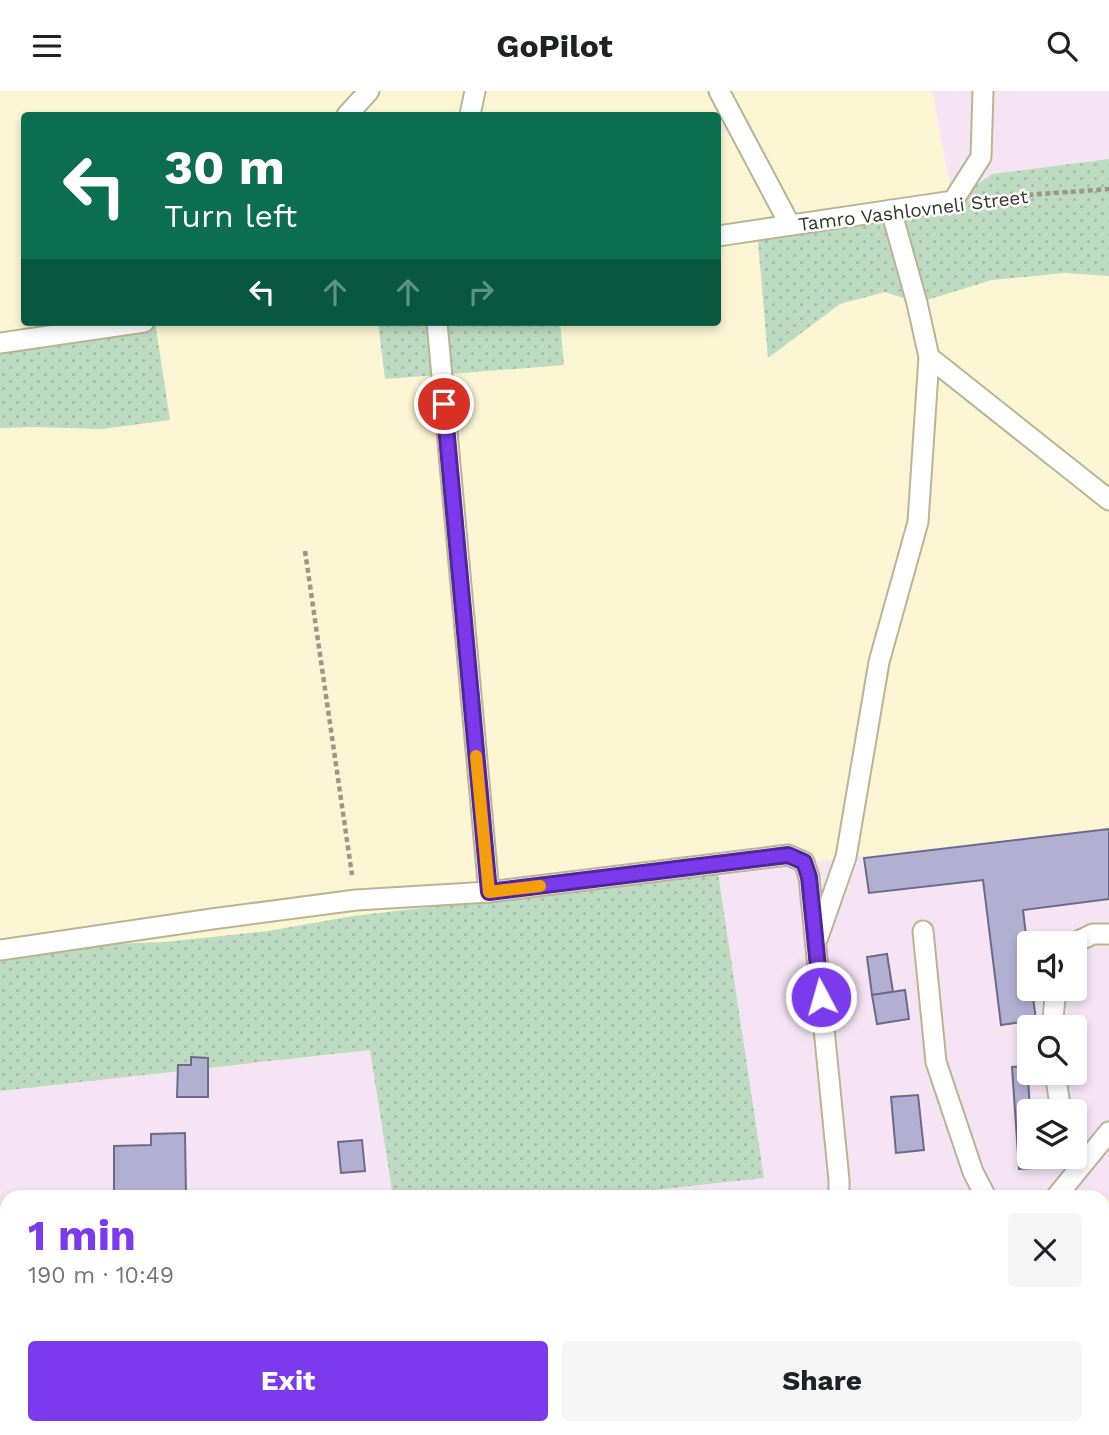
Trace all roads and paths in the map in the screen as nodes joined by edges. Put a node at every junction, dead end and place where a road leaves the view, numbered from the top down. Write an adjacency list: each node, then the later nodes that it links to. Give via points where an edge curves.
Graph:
1 (369, 91): 5 (lane)
2 (475, 91): 6 (lane)
3 (719, 91): 10 (lane)
4 (983, 91): 8 (lane, via 981,157)
5 (349, 112)
6 (471, 112)
7 (1109, 189): 8 (path, Tamro Vashlovneli Street)
8 (953, 201): 9 (lane, Tamro Vashlovneli Street)
9 (891, 210): 10 (lane, Tamro Vashlovneli Street); 15 (lane)
10 (790, 225): 11 (lane, Tamro Vashlovneli Street)
11 (721, 236)
12 (117, 326): 14 (lane)
13 (437, 326): 18 (lane)
14 (0, 343)
15 (929, 357): 16 (lane); 23 (lane, via 918,522 879,662 846,857)
16 (1109, 500)
17 (305, 551): 19 (path)
18 (489, 892): 19 (lane); 23 (lane, via 788,855 804,862 809,877)
19 (356, 900): 24 (lane)
20 (923, 931): 29 (lane, via 936,1062)
21 (1109, 934): 22 (lane)
22 (1087, 937)
23 (815, 944): 28 (lane)
24 (0, 950)
25 (1109, 1132): 26 (lane)
26 (1087, 1153)
27 (1072, 1169): 30 (lane)
28 (839, 1190)
29 (983, 1190)
30 (1060, 1190)

